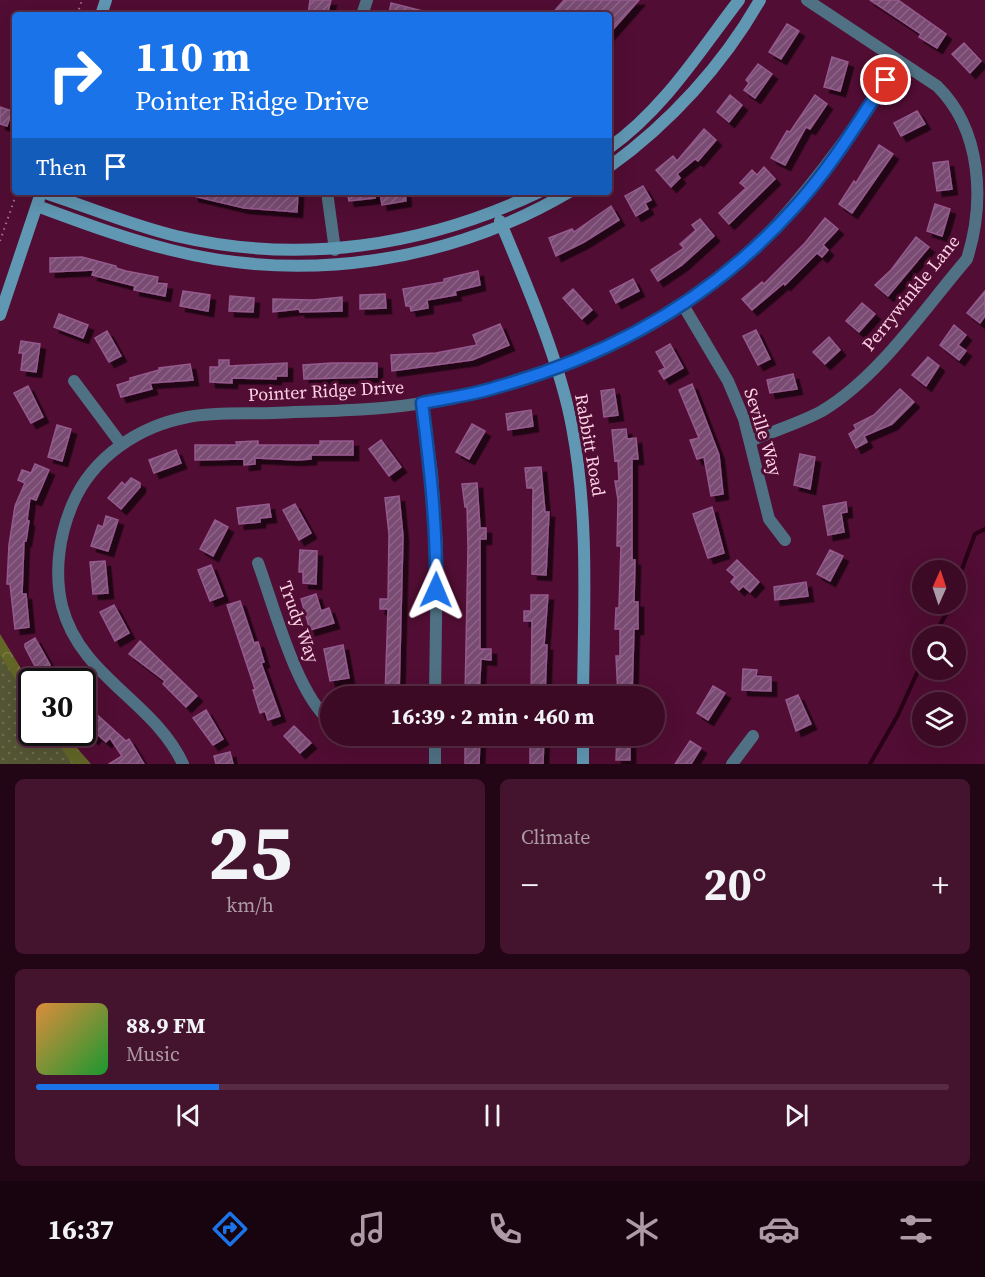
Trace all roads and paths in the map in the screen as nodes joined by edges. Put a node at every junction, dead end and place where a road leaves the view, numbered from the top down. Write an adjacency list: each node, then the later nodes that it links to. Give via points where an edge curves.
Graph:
1 (739, 0): 5 (street, via 707,46 651,113)
2 (760, 0): 6 (street, via 723,57 662,124)
3 (807, 0): 4 (street, Perrywinkle Lane)
4 (899, 61): 7 (street, Perrywinkle Lane, via 937,86 962,116 978,149); 19 (street, Pointer Ridge Drive, via 838,153 794,208 750,254)
5 (612, 146)
6 (612, 165)
7 (985, 185): 24 (street, Perrywinkle Lane, via 983,215 973,249 880,362 854,388 821,411)
8 (15, 195): 17 (path)
9 (41, 195): 14 (street)
10 (51, 195): 18 (street, via 174,235 227,246)
11 (327, 195): 18 (street)
12 (532, 195): 15 (street)
13 (563, 195): 16 (street)
14 (37, 206): 16 (street, via 170,250 279,266 336,266 402,256); 20 (street)
15 (497, 211): 16 (street, Rabbitt Road); 18 (street, via 449,228)
16 (502, 226): 21 (street, Rabbitt Road)
17 (0, 241)
18 (335, 250)
19 (683, 305): 21 (street, Pointer Ridge Drive, via 616,344); 24 (street, Seville Way, via 728,381)
20 (0, 313)
21 (556, 368): 23 (street, Pointer Ridge Drive, via 497,388); 29 (street, Rabbitt Road, via 572,425 581,486)
22 (74, 381): 25 (street)
23 (422, 403): 25 (street, Pointer Ridge Drive, via 379,409 190,416 154,426); 28 (street, via 437,548)
24 (750, 441): 26 (street, Seville Way, via 769,519)
25 (121, 444): 34 (street, Pointer Ridge Drive, via 80,488 67,517 58,576 62,606 89,661 156,721)
26 (785, 540)
27 (258, 563): 30 (street, Trudy Way, via 305,690)
28 (435, 686)
29 (583, 686)
30 (320, 712)
31 (753, 736): 37 (street)
32 (435, 746): 35 (street)
33 (583, 746): 36 (street)
34 (183, 764)
35 (435, 764)
36 (583, 764)
37 (732, 764)

